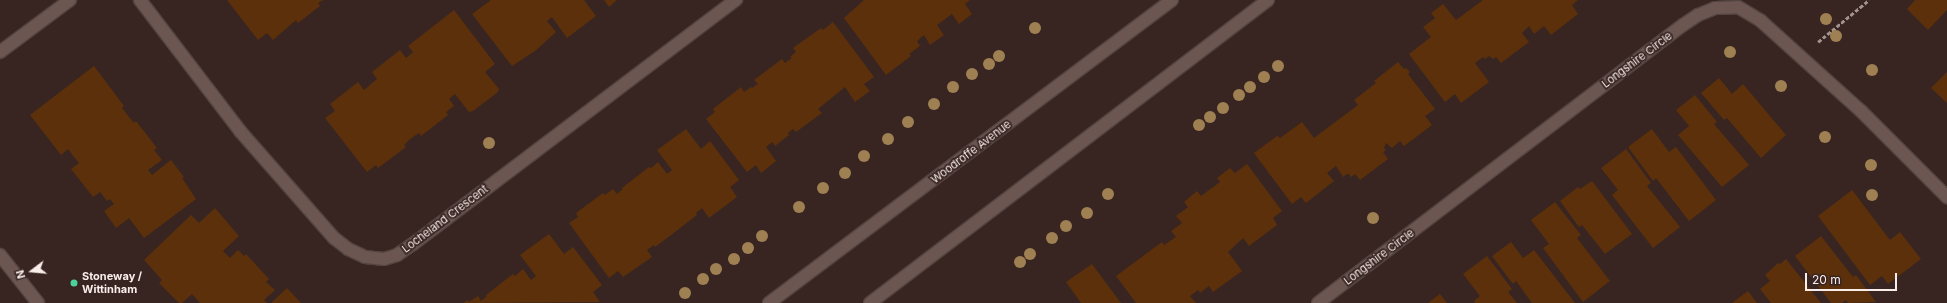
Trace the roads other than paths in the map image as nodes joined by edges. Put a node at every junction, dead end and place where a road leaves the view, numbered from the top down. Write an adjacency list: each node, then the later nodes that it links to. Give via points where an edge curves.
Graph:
1 (70, 0): 6 (street)
2 (140, 0): 3 (street, Locheland Crescent, via 240,131 334,238 348,249 365,257 384,259 397,255 413,244)
3 (736, 0)
4 (1172, 0): 10 (street, Woodroffe Avenue)
5 (1268, 0): 11 (street)
6 (0, 52)
7 (1947, 197): 12 (street, Longshire Circle, via 1861,111 1761,21 1738,7 1715,8 1698,15)
8 (0, 255): 9 (street)
9 (38, 303)
10 (770, 303)
11 (870, 303)
12 (1318, 303)

